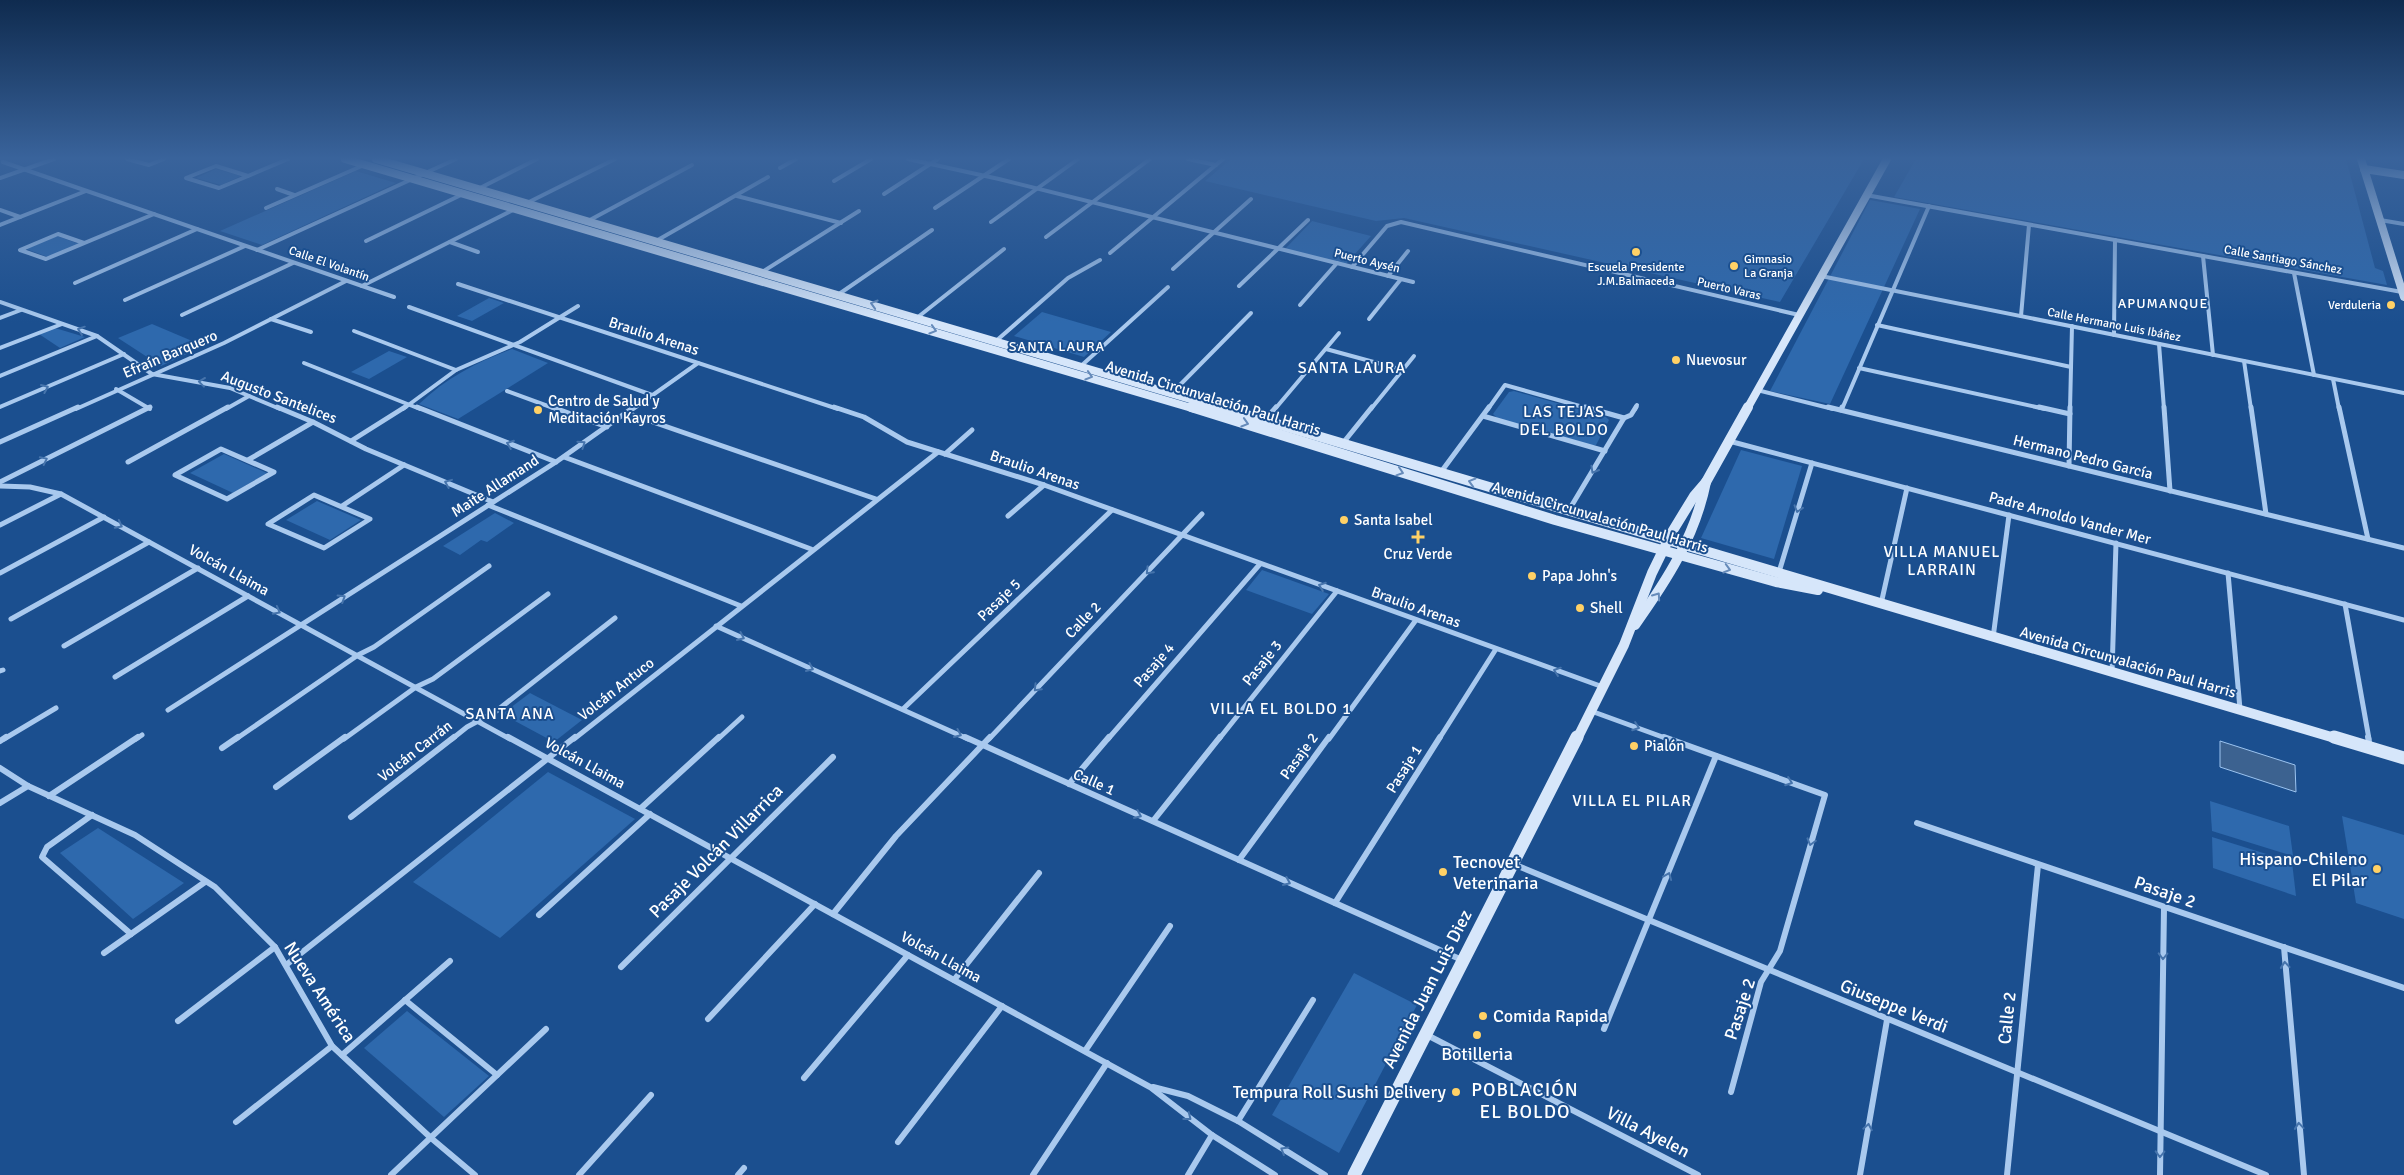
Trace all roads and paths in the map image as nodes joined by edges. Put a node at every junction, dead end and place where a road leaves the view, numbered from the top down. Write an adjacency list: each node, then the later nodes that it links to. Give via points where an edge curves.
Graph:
1 (11, 214): 22 (street)
2 (28, 214): 22 (street)
3 (154, 214): 32 (street, Calle El Volantín); 40 (street)
4 (336, 214): 44 (street)
5 (421, 214): 37 (street)
6 (507, 214): 39 (street)
7 (534, 214): 173 (main road, Avenida Circunvalación Paul Harris, one-way to 173, via 1033,360)
8 (564, 214): 26 (main road, Avenida Circunvalación Paul Harris)
9 (601, 214): 26 (street)
10 (704, 214): 38 (street)
11 (805, 214): 28 (street)
12 (855, 214): 28 (street)
13 (1003, 214): 27 (street)
14 (1076, 214): 35 (street)
15 (1137, 214): 23 (street, Puerto Aysén)
16 (1158, 214): 23 (street)
17 (1234, 214): 34 (street)
18 (1855, 214): 57 (main road, Avenida Juan Luis Diez)
19 (1926, 214): 66 (street)
20 (1973, 214): 29 (street, Calle Santiago Sánchez)
21 (2378, 214): 25 (main road)
22 (20, 217): 31 (street)
23 (1153, 218): 34 (street, Puerto Aysén); 47 (street)
24 (1308, 220): 43 (street)
25 (2380, 220): 30 (street); 68 (main road)
26 (588, 221): 38 (main road, Avenida Circunvalación Paul Harris)
27 (991, 222)
28 (841, 223): 54 (street)
29 (2029, 224): 36 (street, Calle Santiago Sánchez); 79 (street)
30 (2404, 224)
31 (0, 225)
32 (198, 229): 41 (street, Calle El Volantín); 60 (street)
33 (932, 230): 67 (street)
34 (1213, 232): 43 (street, Puerto Aysén); 53 (street)
35 (1046, 237)
36 (2115, 240): 48 (street, Calle Santiago Sánchez); 91 (street)
37 (366, 241)
38 (656, 241): 54 (main road, Avenida Circunvalación Paul Harris)
39 (450, 242): 46 (street); 63 (street)
40 (84, 243): 40 (street, via 58,234 20,250 46,259)
41 (245, 246): 44 (street, Calle El Volantín); 70 (street)
42 (1004, 249): 80 (street)
43 (1278, 249): 51 (street, Puerto Aysén); 64 (street)
44 (257, 250): 50 (street, Calle El Volantín)
45 (1408, 251): 56 (street)
46 (478, 252)
47 (1110, 253)
48 (2203, 256): 55 (street, Calle Santiago Sánchez); 99 (street)
49 (1100, 260): 93 (street, via 1068,278)
50 (293, 263): 59 (street, Calle El Volantín); 77 (street)
51 (1337, 264): 52 (street, Puerto Aysén); 72 (street)
52 (1352, 267): 56 (street, Puerto Aysén); 78 (street, Puerto Varas, via 1387,226 1401,222)
53 (1173, 269)
54 (762, 272): 67 (main road, Avenida Circunvalación Paul Harris)
55 (2294, 272): 68 (street, Calle Santiago Sánchez); 110 (street)
56 (1388, 276): 58 (street, Puerto Aysén)
57 (1821, 276): 66 (street, Calle Hermano Luis Ibáñez); 78 (main road, Avenida Juan Luis Diez)
58 (1401, 279): 61 (street, Puerto Aysén); 83 (street)
59 (346, 281): 63 (street, Calle El Volantín); 84 (street, Efraín Barquero)
60 (75, 282)
61 (1413, 282)
62 (458, 284): 82 (street, Braulio Arenas)
63 (362, 286): 69 (street, Calle El Volantín)
64 (1239, 286)
65 (1168, 287): 104 (street)
66 (1893, 290): 79 (street, Calle Hermano Luis Ibáñez); 86 (street)
67 (840, 294): 80 (main road, Avenida Circunvalación Paul Harris, one-way to 67)
68 (2403, 295)
69 (394, 297)
70 (124, 300)
71 (0, 302): 75 (street, Augusto Santelices)
72 (1300, 305)
73 (578, 306): 82 (street)
74 (408, 307): 95 (street)
75 (21, 310): 81 (street); 85 (street, Augusto Santelices)
76 (1252, 313): 116 (street)
77 (182, 315)
78 (1799, 315): 114 (main road, Avenida Juan Luis Diez)
79 (2021, 316): 87 (street, Calle Hermano Luis Ibáñez)
80 (918, 317): 93 (main road, Avenida Circunvalación Paul Harris)
81 (0, 318)
82 (560, 318): 95 (street); 103 (street, Braulio Arenas)
83 (1368, 319)
84 (271, 320): 89 (street); 109 (street, Efraín Barquero)
85 (63, 324): 92 (street, Augusto Santelices, one-way to 85); 96 (street)
86 (1877, 325): 105 (street); 106 (street)
87 (2072, 326): 91 (street, Calle Hermano Luis Ibáñez); 105 (street)
88 (354, 331): 107 (street)
89 (311, 332)
90 (1339, 333): 97 (street)
91 (2114, 335): 94 (street, Calle Hermano Luis Ibáñez)
92 (97, 336): 98 (street, Augusto Santelices); 111 (street)
93 (996, 341): 104 (main road, Avenida Circunvalación Paul Harris)
94 (2160, 344): 99 (street, Calle Hermano Luis Ibáñez); 152 (street)
95 (513, 345): 107 (street); 118 (street)
96 (0, 348)
97 (1326, 349): 108 (street); 128 (street)
98 (124, 354): 109 (street, Augusto Santelices); 122 (street, one-way to 98)
99 (2213, 355): 101 (street, Calle Hermano Luis Ibáñez)
100 (1414, 356): 108 (street)
101 (2244, 361): 110 (street, Calle Hermano Luis Ibáñez); 160 (street)
102 (304, 363): 120 (street, via 404,400)
103 (698, 363): 118 (street, Maite Allamand); 137 (street, Braulio Arenas, via 864,417 900,439)
104 (1081, 366): 116 (main road, Avenida Circunvalación Paul Harris)
105 (2071, 367): 125 (street)
106 (1859, 368): 123 (street); 125 (street)
107 (456, 370): 120 (street)
108 (1403, 370): 135 (street)
109 (152, 374): 113 (street, Efraín Barquero); 119 (street, Augusto Santelices, one-way to 109, via 222,386)
110 (2314, 375): 112 (street, Calle Hermano Luis Ibáñez)
111 (0, 376)
112 (2333, 379): 117 (street, Calle Hermano Luis Ibáñez); 166 (street)
113 (116, 389): 134 (street, Efraín Barquero); 147 (street, one-way to 113, via 151,408)
114 (1757, 390): 123 (street, Hermano Pedro García); 132 (main road, Avenida Juan Luis Diez)
115 (507, 391): 130 (street)
116 (1172, 392): 128 (main road, Avenida Circunvalación Paul Harris)
117 (2404, 393)
118 (652, 395): 124 (street, Maite Allamand)
119 (248, 396): 129 (street, Augusto Santelices); 141 (street)
120 (409, 405): 133 (street); 142 (street, one-way to 120)
121 (1637, 405): 127 (street, via 1631,415)
122 (0, 406)
123 (1841, 410): 145 (street, Hermano Pedro García)
124 (627, 412): 130 (street, Maite Allamand); 154 (street)
125 (2070, 414): 145 (street)
126 (1483, 416): 127 (street, via 1505,385); 136 (street); 146 (street)
127 (1624, 418): 136 (street)
128 (1264, 420): 135 (main road, Avenida Circunvalación Paul Harris)
129 (314, 422): 133 (street, Augusto Santelices); 140 (street)
130 (607, 426): 139 (street, Maite Allamand, one-way to 130)
131 (972, 430): 138 (street)
132 (1729, 440): 143 (street, Padre Arnoldo Vander Mer); 148 (main road, Avenida Juan Luis Diez)
133 (351, 441): 144 (street, Augusto Santelices)
134 (0, 442)
135 (1342, 444): 146 (main road, Avenida Circunvalación Paul Harris)
136 (1605, 451): 158 (street, one-way to 158)
137 (938, 452): 138 (street, Braulio Arenas); 154 (street, Volcán Antuco)
138 (945, 454): 149 (street, Braulio Arenas)
139 (564, 457): 142 (street, Maite Allamand); 172 (street)
140 (248, 460): 140 (street, via 221,449 174,475 227,499 274,472)
141 (128, 462)
142 (556, 462): 155 (street, Maite Allamand)
143 (1812, 463): 151 (street, Padre Arnoldo Vander Mer); 178 (street, one-way to 178)
144 (404, 465): 155 (street, Augusto Santelices, one-way to 144); 156 (street)
145 (2069, 466): 152 (street, Hermano Pedro García)
146 (1441, 473): 158 (main road, Avenida Circunvalación Paul Harris, one-way to 146)
147 (0, 482)
148 (1706, 482): 167 (main road, Avenida Juan Luis Diez, via 1694,496); 170 (main road, Avenida Juan Luis Diez, via 1703,500)
149 (1044, 485): 157 (street, Braulio Arenas); 162 (street)
150 (0, 486): 153 (street, Volcán Llaima, via 30,487)
151 (1907, 488): 161 (street, Padre Arnoldo Vander Mer); 186 (street)
152 (2170, 491): 160 (street, Hermano Pedro García)
153 (61, 494): 163 (street, Volcán Llaima); 164 (street)
154 (876, 499): 172 (street, Volcán Antuco)
155 (491, 504): 187 (street, Augusto Santelices); 192 (street, Maite Allamand, one-way to 155)
156 (342, 506): 156 (street, via 314,495 268,524 324,548 370,519)
157 (1112, 510): 165 (street, Braulio Arenas); 204 (street, Pasaje 5)
158 (1568, 511): 167 (main road, Avenida Circunvalación Paul Harris)
159 (1202, 514): 165 (street, Calle 2)
160 (2266, 514): 166 (street, Hermano Pedro García)
161 (2009, 515): 169 (street, Padre Arnoldo Vander Mer); 195 (street)
162 (1008, 516)
163 (104, 517): 168 (street, Volcán Llaima, one-way to 168); 179 (street)
164 (0, 525)
165 (1183, 536): 175 (street, Braulio Arenas); 212 (street, Calle 2, one-way to 212)
166 (2368, 539): 171 (street, Hermano Pedro García)
167 (1670, 540): 170 (main road, Avenida Circunvalación Paul Harris); 173 (main road, Avenida Juan Luis Diez)
168 (149, 542): 177 (street, Volcán Llaima); 189 (street)
169 (2116, 543): 180 (street, Padre Arnoldo Vander Mer); 199 (street)
170 (1685, 544): 174 (main road, Avenida Juan Luis Diez); 178 (main road, Avenida Circunvalación Paul Harris)
171 (2404, 548)
172 (811, 549): 187 (street, Volcán Antuco)
173 (1664, 551): 174 (main road, Avenida Circunvalación Paul Harris); 194 (main road, Avenida Juan Luis Diez)
174 (1680, 556): 183 (main road, Avenida Circunvalación Paul Harris, one-way to 183, via 1776,582); 194 (main road, Avenida Juan Luis Diez, one-way to 174, via 1666,583)
175 (1260, 564): 181 (street, Braulio Arenas, one-way to 175); 220 (street, Pasaje 4)
176 (489, 566): 198 (street)
177 (198, 568): 184 (street, Volcán Llaima); 196 (street)
178 (1779, 572): 183 (main road, Avenida Circunvalación Paul Harris)
179 (0, 573)
180 (2228, 573): 185 (street, Padre Arnoldo Vander Mer); 207 (street)
181 (1337, 591): 190 (street, Braulio Arenas); 229 (street, Pasaje 3)
182 (548, 594): 201 (street, via 433,679)
183 (1844, 594): 186 (main road, Avenida Circunvalación Paul Harris)
184 (248, 596): 192 (street, Volcán Llaima, one-way to 192); 200 (street)
185 (2345, 604): 191 (street, Padre Arnoldo Vander Mer); 214 (street)
186 (1881, 605): 195 (main road, Avenida Circunvalación Paul Harris)
187 (741, 606): 193 (street, Volcán Antuco)
188 (615, 618): 209 (street, Volcán Carrán)
189 (11, 619)
190 (1416, 620): 197 (street, Braulio Arenas); 232 (street, Pasaje 2)
191 (2404, 620)
192 (301, 624): 198 (street, Volcán Llaima); 205 (street, Maite Allamand)
193 (716, 626): 204 (street, Calle 1, one-way to 204); 218 (street, Volcán Antuco)
194 (1629, 633): 202 (main road, Avenida Juan Luis Diez)
195 (1993, 638): 199 (main road, Avenida Circunvalación Paul Harris)
196 (64, 646)
197 (1496, 649): 202 (street, Braulio Arenas, one-way to 197); 237 (street, Pasaje 1)
198 (358, 656): 201 (street, Volcán Llaima); 213 (street)
199 (2112, 673): 207 (main road, Avenida Circunvalación Paul Harris)
200 (116, 677)
201 (416, 687): 209 (street, Volcán Llaima); 222 (street)
202 (1603, 687): 206 (main road, Avenida Juan Luis Diez)
203 (56, 708): 211 (street)
204 (902, 709): 212 (street, Calle 1, one-way to 212)
205 (168, 710)
206 (1590, 710): 216 (street, one-way to 216); 233 (main road, Avenida Juan Luis Diez)
207 (2240, 710): 214 (main road, Avenida Circunvalación Paul Harris)
208 (742, 717): 225 (street)
209 (479, 721): 218 (street, Volcán Llaima); 228 (street, Volcán Carrán)
210 (142, 735): 223 (street)
211 (0, 742)
212 (983, 745): 220 (street, Calle 1); 241 (street, Calle 2, via 896,836)
213 (222, 748)
214 (2370, 748): 217 (main road, Avenida Circunvalación Paul Harris)
215 (833, 756): 231 (street, Pasaje Volcán Villarrica)
216 (1716, 756): 242 (street, one-way to 216); 253 (street, Pasaje 2, one-way to 253, via 1825,795 1780,951)
217 (2404, 758)
218 (548, 759): 225 (street, Volcán Llaima); 251 (street, Volcán Antuco)
219 (0, 768): 221 (street, Nueva América)
220 (1069, 784): 229 (street, Calle 1, one-way to 229)
221 (28, 786): 223 (street, Nueva América); 224 (street)
222 (276, 787)
223 (49, 796): 227 (street, Nueva América)
224 (0, 804)
225 (640, 809): 226 (street, Volcán Llaima)
226 (650, 814): 231 (street, Volcán Llaima); 240 (street)
227 (92, 815): 236 (street, Nueva América, via 135,835); 244 (street, via 46,846 43,859)
228 (351, 817)
229 (1153, 822): 232 (street, Calle 1)
230 (1917, 823): 234 (street, Pasaje 2)
231 (730, 858): 238 (street, Volcán Llaima); 252 (street, Pasaje Volcán Villarrica)
232 (1239, 860): 237 (street, Calle 1, one-way to 237)
233 (1512, 864): 242 (street, Giuseppe Verdi); 250 (main road, Avenida Juan Luis Diez)
234 (2038, 865): 239 (street, Pasaje 2); 269 (street, Calle 2)
235 (1039, 873): 254 (street)
236 (205, 882): 244 (street); 245 (street, Nueva América, via 214,887)
237 (1335, 903): 250 (street, Calle 1)
238 (815, 904): 241 (street, Volcán Llaima); 259 (street)
239 (2164, 908): 246 (street, Pasaje 2); 277 (street, one-way to 277)
240 (539, 914)
241 (833, 914): 248 (street, Volcán Llaima)
242 (1650, 922): 253 (street, Giuseppe Verdi); 263 (street)
243 (1170, 926): 266 (street)
244 (131, 934): 247 (street)
245 (274, 947): 251 (street, Nueva América); 261 (street)
246 (2284, 947): 255 (street, Pasaje 2); 296 (street, one-way to 246)
247 (104, 953)
248 (908, 955): 254 (street, Volcán Llaima); 271 (street)
249 (450, 961): 256 (street)
250 (1462, 961): 264 (main road, Avenida Juan Luis Diez)
251 (286, 965): 265 (street, Nueva América)
252 (621, 967)
253 (1770, 971): 260 (street, Giuseppe Verdi); 273 (street, Pasaje 2, via 1761,982)
254 (954, 980): 258 (street, Volcán Llaima)
255 (2404, 988)
256 (405, 1000): 267 (street); 270 (street)
257 (1313, 1000): 275 (street)
258 (1002, 1006): 266 (street, Volcán Llaima); 280 (street)
259 (708, 1019)
260 (1888, 1020): 269 (street, Giuseppe Verdi); 292 (street, one-way to 260)
261 (178, 1021)
262 (546, 1029): 270 (street)
263 (1604, 1029)
264 (1424, 1034): 290 (main road, Avenida Juan Luis Diez); 291 (street, Villa Ayelen)
265 (332, 1046): 267 (street, Nueva América); 276 (street)
266 (1085, 1051): 268 (street, Volcán Llaima)
267 (342, 1055): 279 (street, Nueva América)
268 (1108, 1063): 272 (street, Volcán Llaima); 286 (street)
269 (2017, 1073): 277 (street, Giuseppe Verdi); 293 (street, Calle 2)
270 (497, 1075): 279 (street)
271 (804, 1078)
272 (1150, 1086): 275 (street, Volcán Llaima, via 1188,1096); 278 (street, Volcán Llaima, one-way to 278)
273 (1730, 1092)
274 (651, 1095): 284 (street)
275 (1238, 1121): 289 (street, Volcán Llaima, one-way to 275)
276 (236, 1122)
277 (2161, 1132): 294 (street, one-way to 294); 295 (street, Giuseppe Verdi)
278 (1212, 1135): 287 (street); 288 (street, Volcán Llaima)
279 (431, 1138): 282 (street); 283 (street, Nueva América)
280 (898, 1142)
281 (744, 1168): 285 (street)
282 (392, 1175)
283 (475, 1175)
284 (579, 1175)
285 (738, 1175)
286 (1033, 1175)
287 (1188, 1175)
288 (1275, 1175)
289 (1325, 1175)
290 (1354, 1175)
291 (1698, 1175)
292 (1860, 1175)
293 (2007, 1175)
294 (2160, 1175)
295 (2266, 1175)
296 (2304, 1175)

